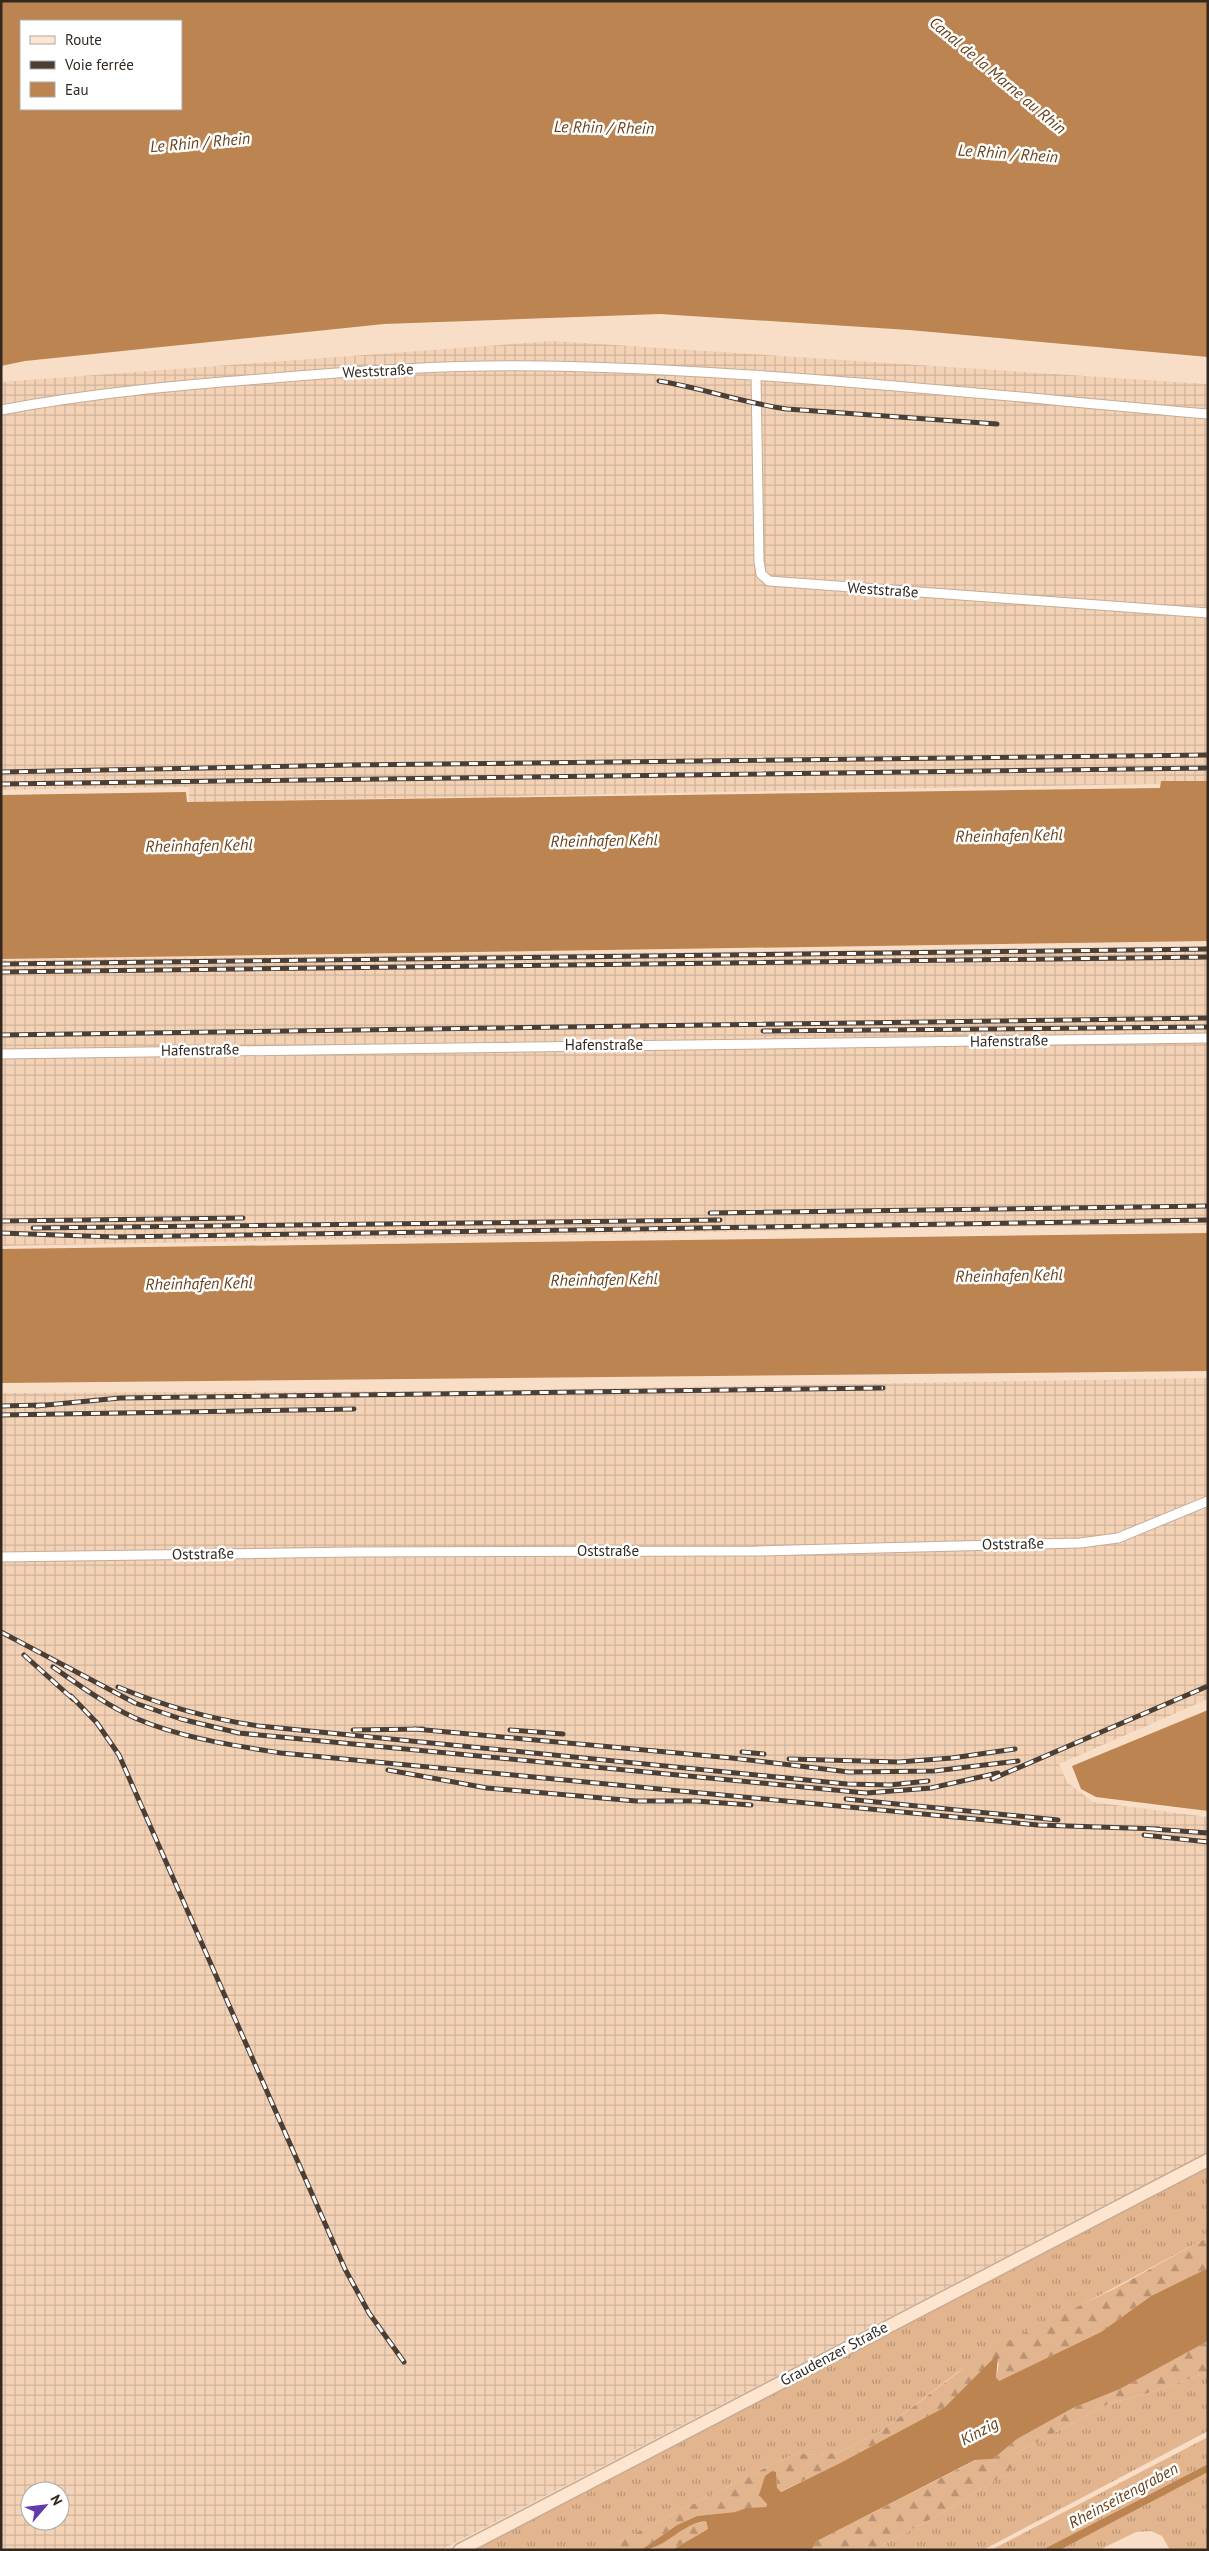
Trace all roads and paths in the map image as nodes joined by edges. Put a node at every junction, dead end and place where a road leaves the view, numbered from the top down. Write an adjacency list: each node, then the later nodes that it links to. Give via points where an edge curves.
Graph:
1 (756, 374): 2 (street, Weststraße, via 470,366 242,380 51,401); 3 (street, Weststraße); 4 (street, Weststraße, via 758,561 761,574 769,582)
2 (1, 410)
3 (1208, 414)
4 (1208, 613)
5 (1208, 1038): 6 (street, Hafenstraße)
6 (1, 1054)
7 (1208, 1501): 8 (street, Oststraße, via 1118,1538 1080,1542 757,1551)
8 (1, 1557)
9 (1208, 2160): 10 (street, Graudenzer Straße)
10 (460, 2550)

